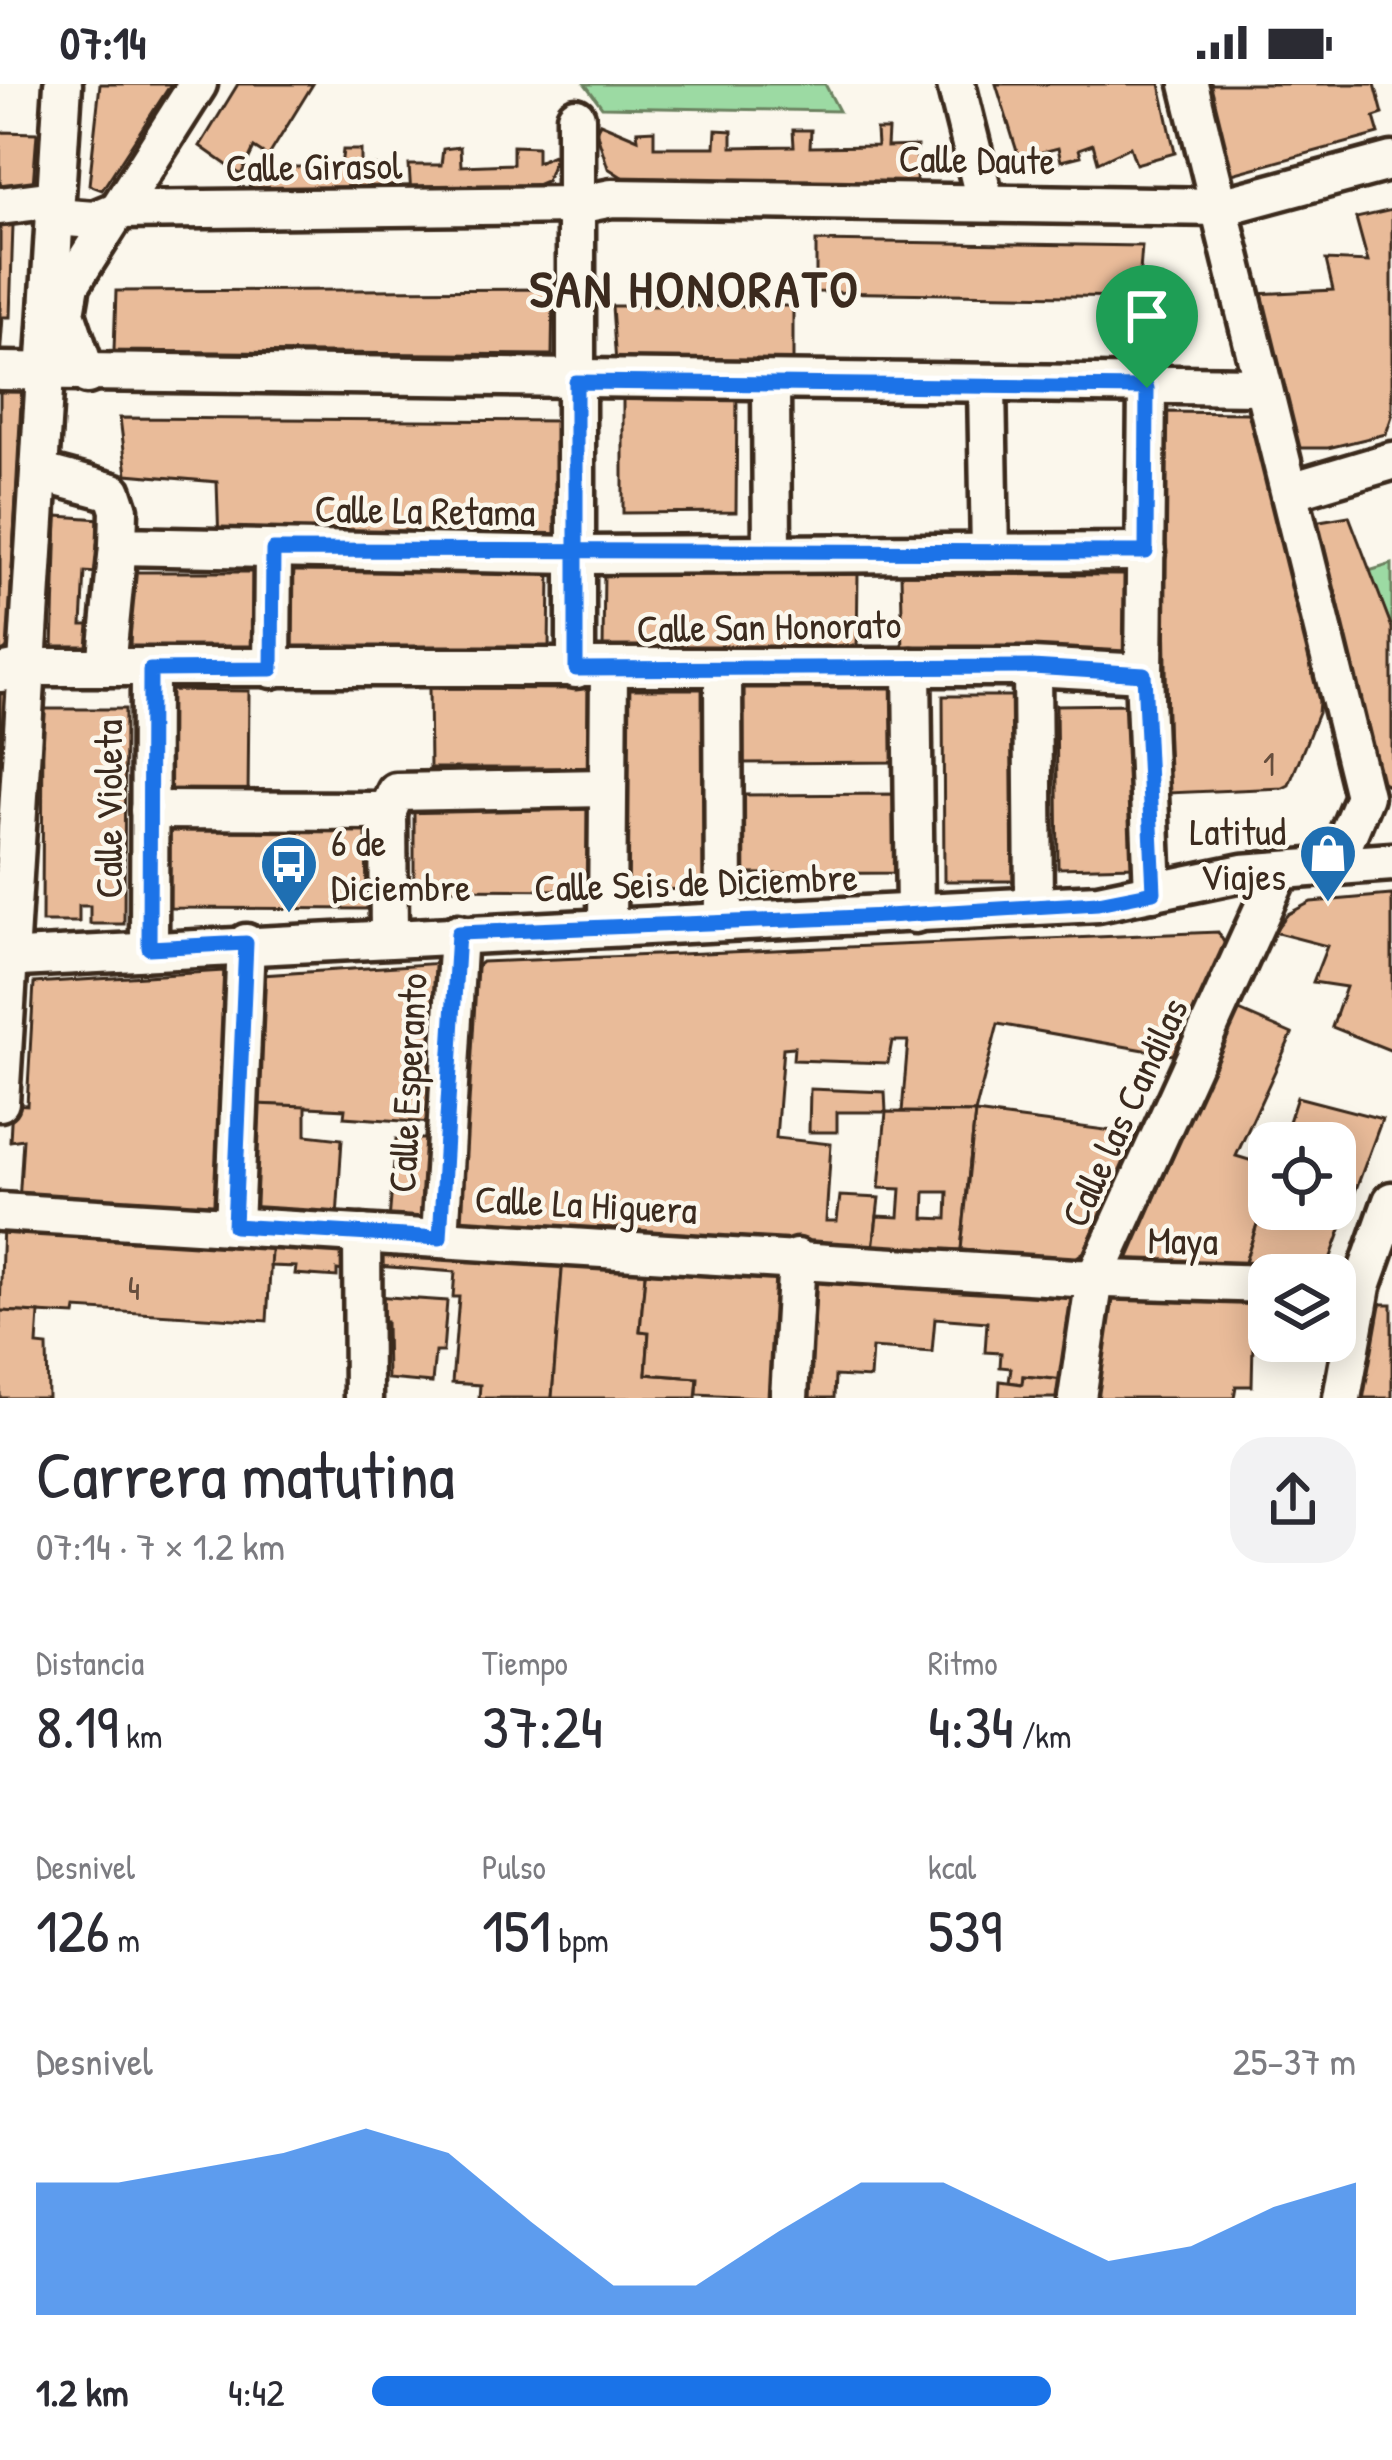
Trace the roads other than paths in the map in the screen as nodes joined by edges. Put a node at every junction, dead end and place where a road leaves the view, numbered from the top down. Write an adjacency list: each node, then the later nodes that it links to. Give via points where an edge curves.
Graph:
1 (63, 84): 11 (street)
2 (199, 84): 12 (street)
3 (956, 84): 7 (street)
4 (1189, 84): 10 (street)
5 (576, 117): 8 (street)
6 (1385, 167): 10 (street, Calle Daute)
7 (985, 201): 8 (street, Calle Daute, via 612,198); 10 (street, Calle Daute)
8 (577, 205): 12 (street, Calle Girasol); 16 (street)
9 (0, 206): 11 (street, Calle Girasol)
10 (1221, 207): 19 (street)
11 (55, 208): 12 (street, Calle Girasol, via 94,220); 13 (street)
12 (118, 210): 15 (street, via 68,298)
13 (47, 370): 14 (street); 15 (street); 22 (street)
14 (0, 371)
15 (87, 375): 16 (street)
16 (576, 382): 17 (street); 29 (street)
17 (771, 384): 18 (street); 27 (street)
18 (987, 386): 20 (street); 28 (street)
19 (1261, 386): 20 (street); 23 (street)
20 (1147, 388): 26 (street)
21 (1392, 461): 23 (street)
22 (42, 473): 24 (street, via 112,492); 35 (street)
23 (1291, 491): 43 (street, via 1364,796 1344,844)
24 (118, 546): 25 (street, Calle La Retama); 30 (street, Calle Violeta)
25 (273, 550): 29 (street, Calle La Retama); 34 (street)
26 (1146, 552): 28 (street, Calle La Retama); 38 (street)
27 (772, 553): 28 (street, Calle La Retama); 29 (street, Calle La Retama)
28 (990, 553)
29 (577, 555): 37 (street)
30 (106, 667): 35 (street, Calle San Honorato); 36 (street, Calle San Honorato)
31 (724, 667): 32 (street, Calle San Honorato); 37 (street, Calle San Honorato); 48 (street)
32 (912, 667): 33 (street, Calle San Honorato); 47 (street)
33 (1032, 667): 38 (street, Calle San Honorato); 46 (street)
34 (272, 669): 36 (street, Calle San Honorato); 37 (street, Calle San Honorato)
35 (15, 670): 54 (street)
36 (150, 670): 40 (street, Calle Violeta)
37 (593, 670): 39 (street)
38 (1144, 674): 45 (street)
39 (606, 788): 41 (street, via 396,792); 49 (street)
40 (149, 810): 41 (street); 53 (street, Calle Violeta)
41 (388, 811): 51 (street)
42 (1392, 862): 43 (street, Calle Seis de Diciembre)
43 (1323, 868): 44 (street, Calle Seis de Diciembre)
44 (1280, 871): 45 (street, Calle Seis de Diciembre); 62 (street, Calle las Candilas)
45 (1154, 892): 46 (street, Calle Seis de Diciembre)
46 (1034, 906): 47 (street, Calle Seis de Diciembre)
47 (915, 914): 48 (street, Calle Seis de Diciembre)
48 (724, 922): 49 (street, Calle Seis de Diciembre)
49 (607, 927): 50 (street, Calle Seis de Diciembre)
50 (458, 933): 51 (street, Calle Seis de Diciembre); 60 (street, Calle Esperanto)
51 (389, 937): 52 (street, Calle Seis de Diciembre)
52 (246, 943): 53 (street, Calle Seis de Diciembre); 58 (street)
53 (149, 948): 54 (street, Calle Seis de Diciembre)
54 (6, 958): 55 (street)
55 (0, 1102)
56 (1392, 1201): 64 (street)
57 (0, 1212): 58 (street, Calle La Higuera)
58 (234, 1226): 59 (street, Calle La Higuera)
59 (362, 1234): 60 (street, Calle La Higuera); 65 (street)
60 (440, 1238): 61 (street, Calle La Higuera)
61 (797, 1258): 62 (street, Calle La Higuera); 66 (street)
62 (1095, 1278): 63 (street, Maya); 67 (street, Calle las Candilas)
63 (1248, 1283)
64 (1363, 1286): 68 (street)
65 (363, 1398)
66 (789, 1398)
67 (1078, 1398)
68 (1342, 1398)

